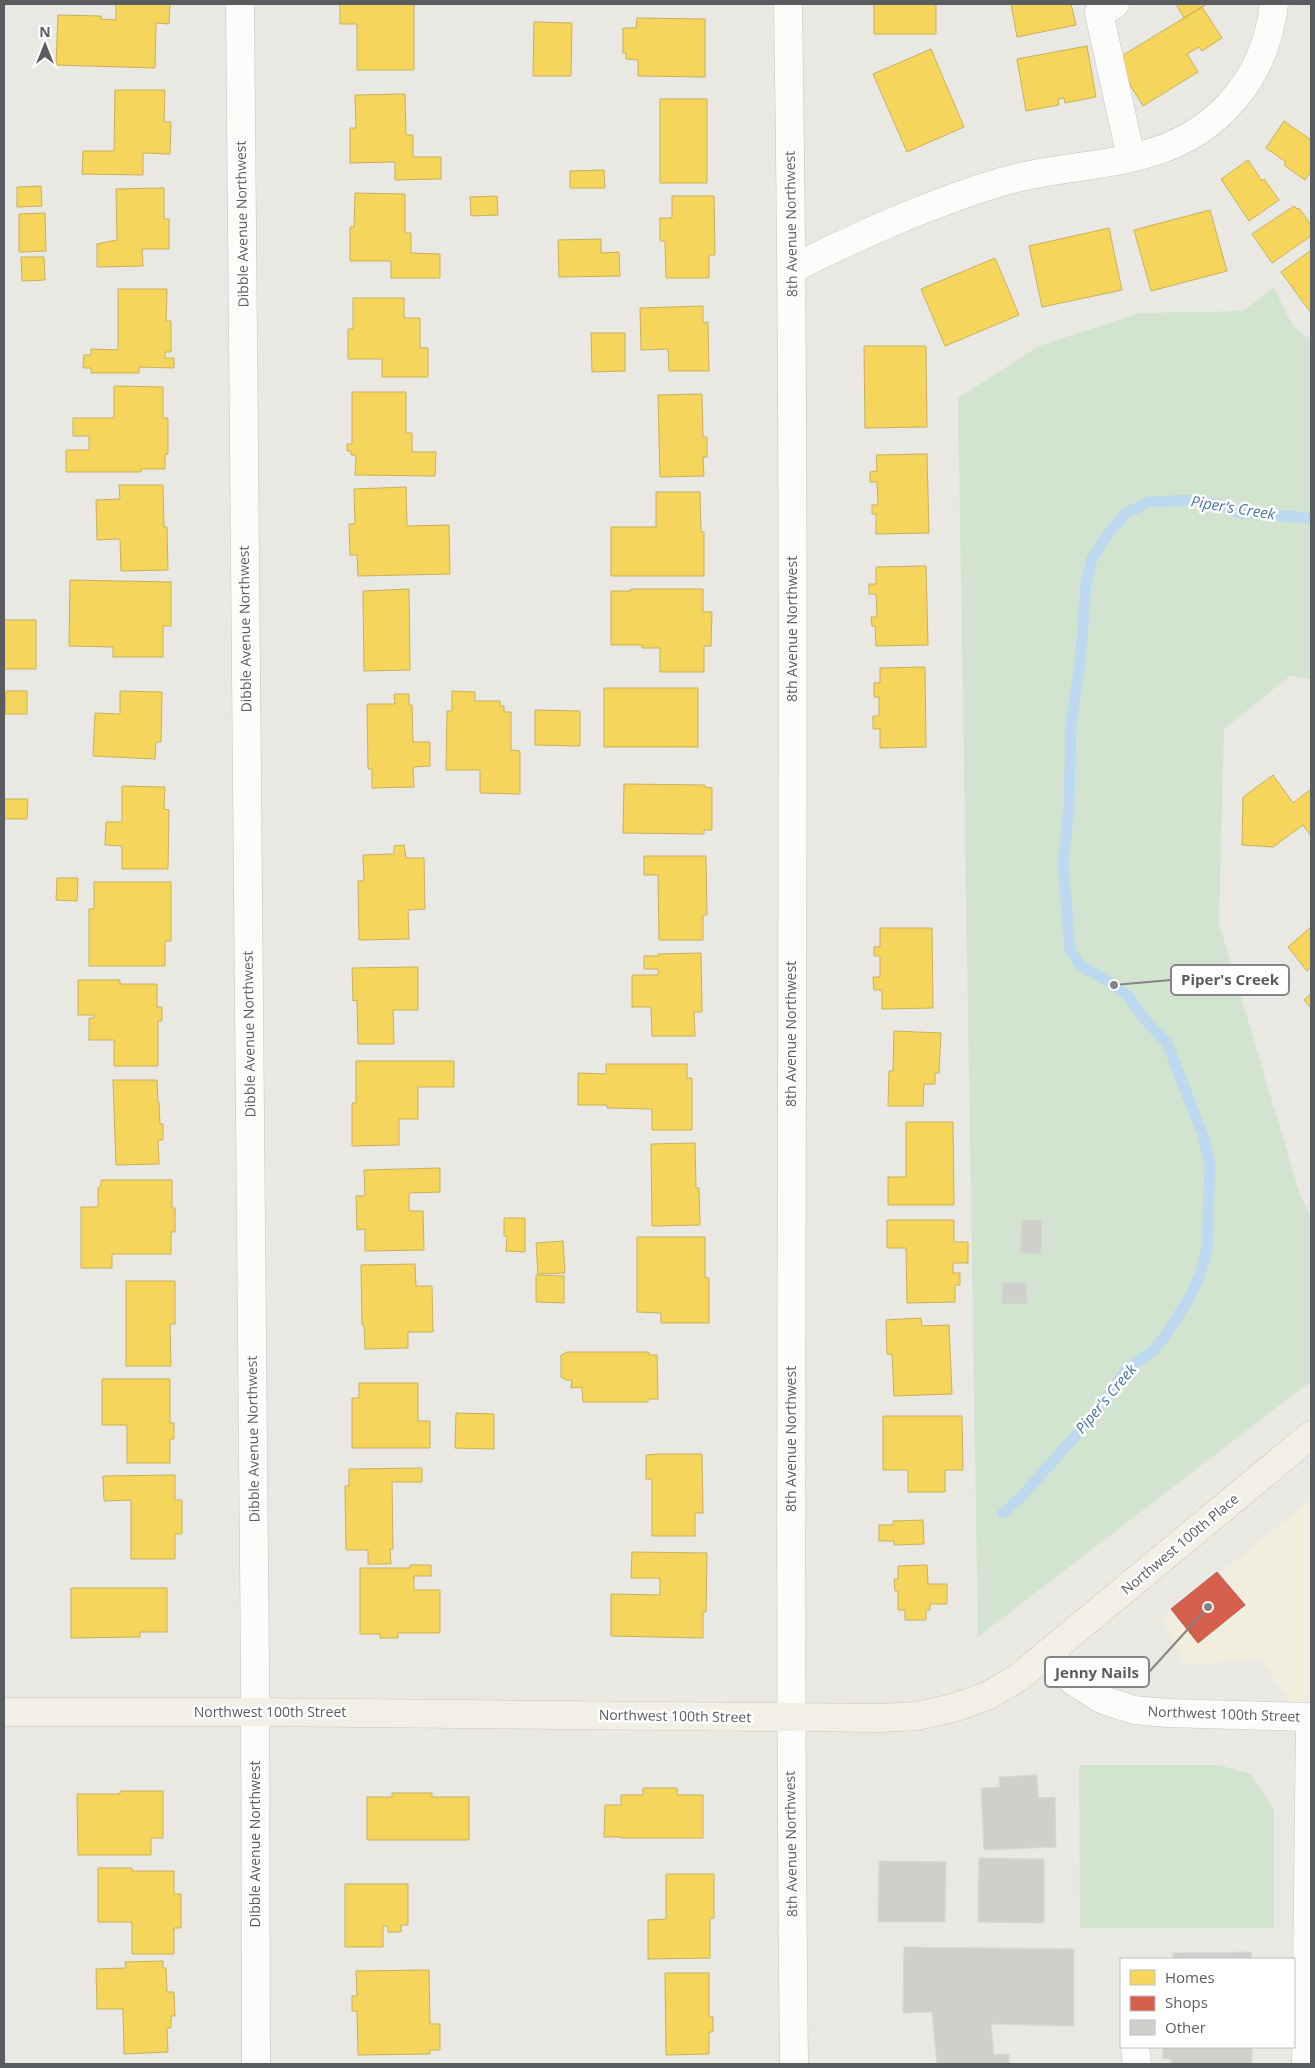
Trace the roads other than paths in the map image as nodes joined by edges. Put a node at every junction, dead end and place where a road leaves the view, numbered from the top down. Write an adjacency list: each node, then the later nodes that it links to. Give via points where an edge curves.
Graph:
1 (240, 4): 10 (street, Dibble Avenue Northwest)
2 (788, 4): 6 (street, 8th Avenue Northwest)
3 (1115, 4): 5 (street, via 1099,13)
4 (1274, 4): 5 (street, via 1268,41 1252,75 1231,104 1199,131 1153,152)
5 (1131, 158): 6 (street, via 1010,179 948,199 845,242)
6 (792, 270): 11 (street, 8th Avenue Northwest)
7 (1311, 1435): 8 (main road, Northwest 100th Place)
8 (1048, 1653): 11 (main road, Northwest 100th Street, via 1018,1678 986,1696 953,1708 917,1716); 16 (street, Northwest 100th Street, via 1073,1681 1103,1700 1134,1710 1310,1717)
9 (4, 1712): 10 (main road, Northwest 100th Street)
10 (255, 1712): 11 (main road, Northwest 100th Street); 13 (street, Dibble Avenue Northwest)
11 (790, 1718): 14 (street, 8th Avenue Northwest)
12 (1135, 2048): 15 (street)
13 (256, 2064)
14 (794, 2064)
15 (1137, 2064)
16 (1306, 2064)

